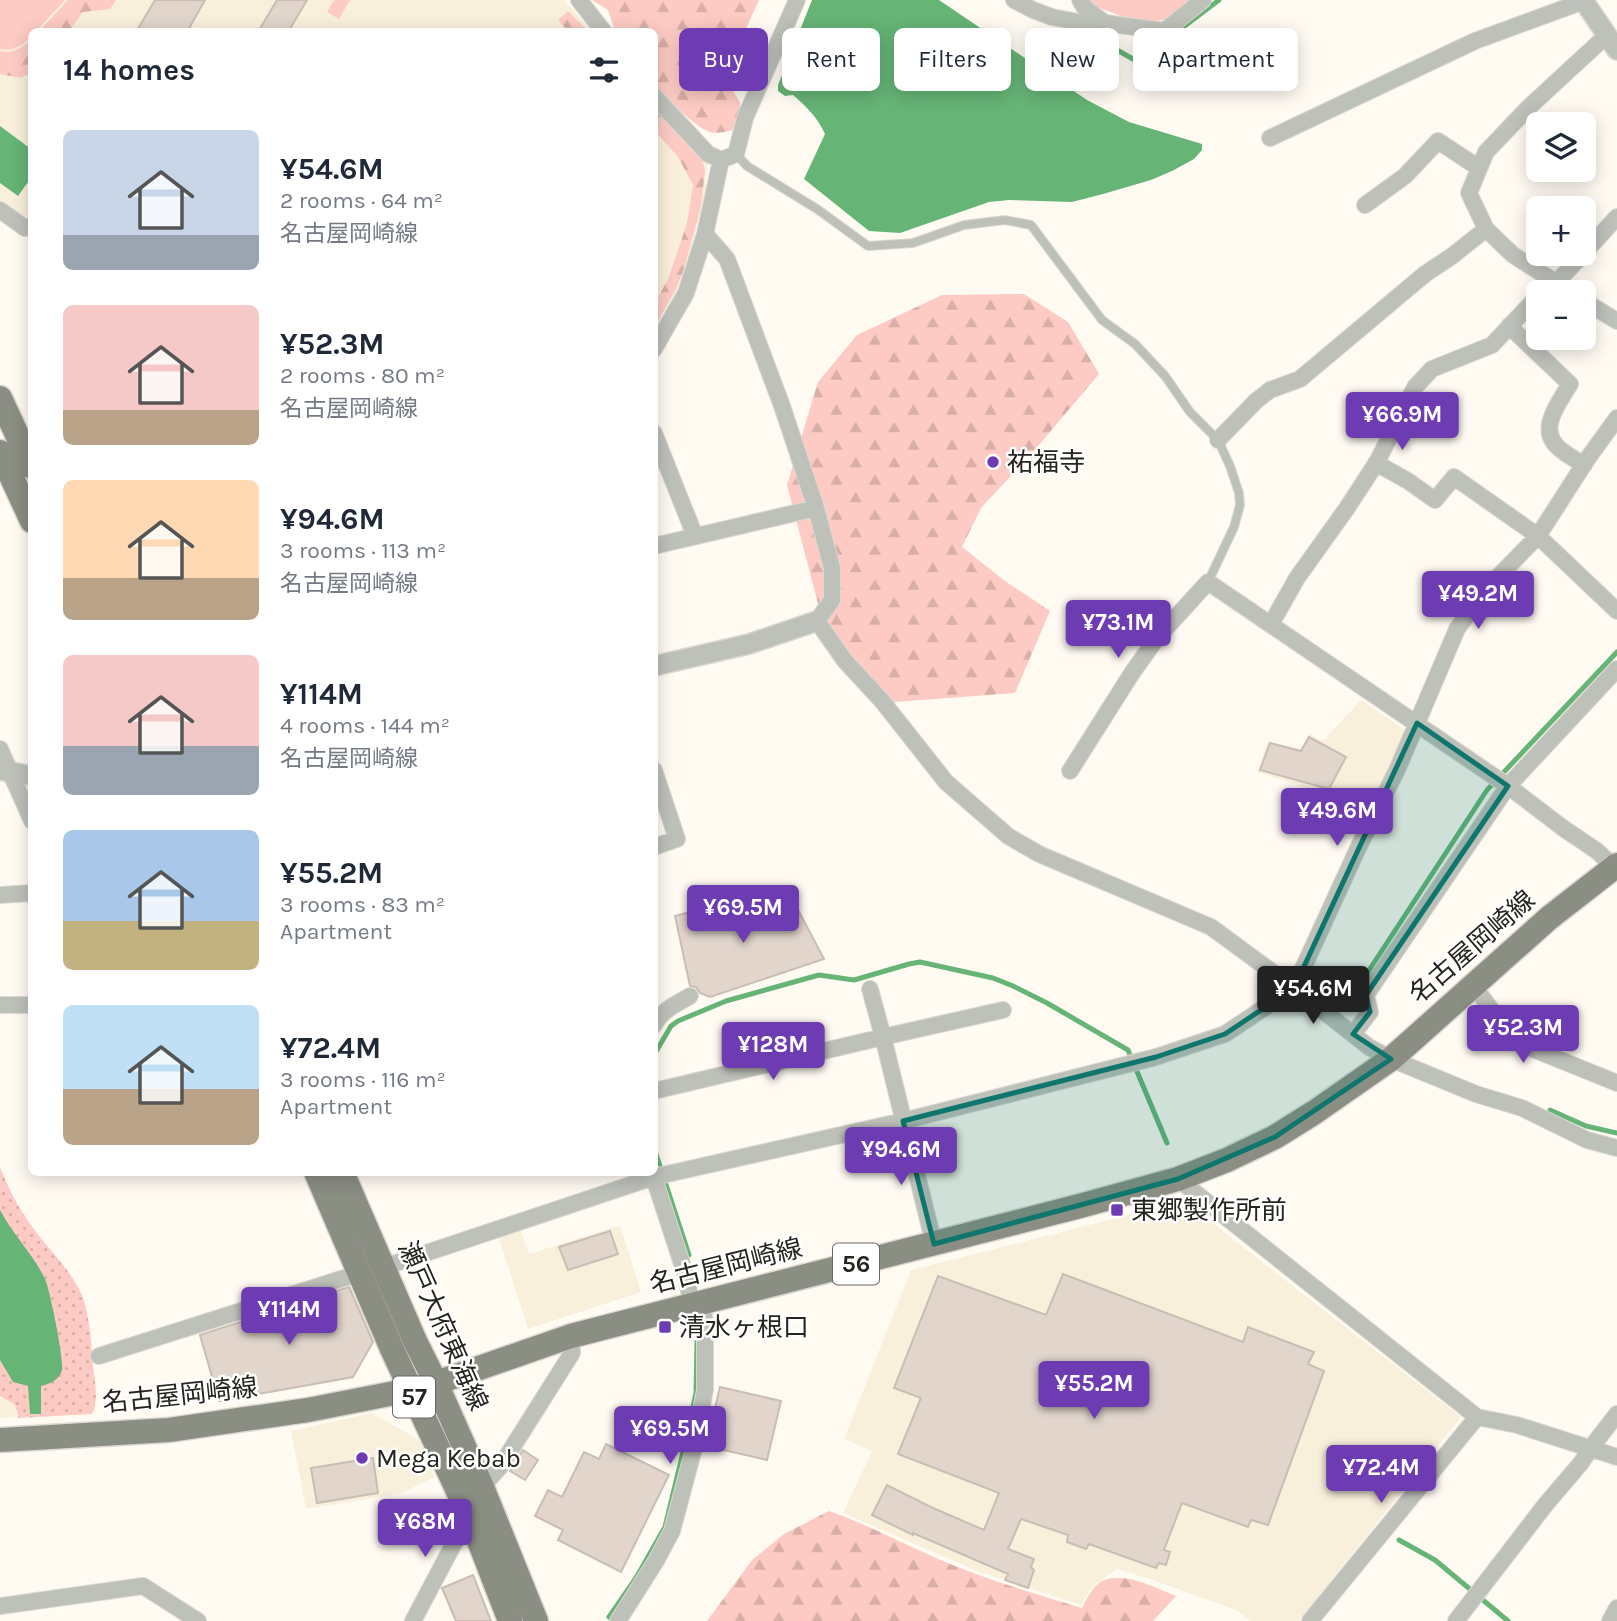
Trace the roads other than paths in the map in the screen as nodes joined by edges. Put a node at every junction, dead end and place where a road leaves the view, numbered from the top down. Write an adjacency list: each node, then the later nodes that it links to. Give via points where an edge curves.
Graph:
1 (579, 0): 8 (street)
2 (797, 0): 12 (street)
3 (1014, 0): 7 (street, via 1052,17)
4 (1203, 0): 7 (street, via 1164,31)
5 (1583, 1): 9 (street); 11 (street, via 1475,41)
6 (1078, 2): 7 (street)
7 (1105, 23)
8 (601, 28)
9 (1611, 43): 13 (street, via 1528,108 1486,152)
10 (658, 100): 12 (street, via 708,154)
11 (1270, 138)
12 (728, 157): 19 (street); 31 (lane, via 817,209 868,246 913,243 964,225 1005,220 1031,225 1102,320 1135,344)
13 (1479, 168): 14 (street, via 1438,141 1405,176); 18 (street, via 1469,192)
14 (1365, 205)
15 (0, 210): 17 (street)
16 (1617, 217): 20 (street)
17 (28, 227)
18 (1486, 229): 22 (street, via 1513,255); 31 (street, via 1300,379 1270,390 1256,401)
19 (705, 233): 28 (street, via 686,293); 38 (street, via 732,271)
20 (1596, 239)
21 (1571, 266): 23 (street)
22 (1551, 280)
23 (1559, 280)
24 (1526, 308): 27 (street)
25 (1596, 308): 26 (street)
26 (1617, 321)
27 (1509, 326): 34 (street, via 1492,345 1432,369 1415,387); 35 (street, via 1570,384 1549,420 1549,429 1558,448)
28 (658, 342)
29 (0, 398): 36 (main road)
30 (1617, 418): 35 (street)
31 (1218, 440): 42 (lane, via 1240,505)
32 (658, 443): 39 (street)
33 (0, 452): 36 (main road)
34 (1376, 463): 40 (street, via 1435,500 1454,477); 45 (street)
35 (1584, 464): 40 (street)
36 (21, 472): 37 (main road)
37 (28, 503)
38 (816, 508): 39 (street); 44 (street, via 832,568 832,600)
39 (695, 536): 41 (street)
40 (1538, 536): 43 (street); 48 (street, via 1485,590 1457,629)
41 (658, 545)
42 (1208, 582): 45 (street); 51 (street, via 1157,638)
43 (1617, 611)
44 (817, 621): 46 (street, via 749,644); 61 (street, via 946,782 1008,836 1211,927)
45 (1271, 624): 48 (street)
46 (658, 665)
47 (1617, 669): 54 (street)
48 (1417, 723): 54 (street); 61 (street)
49 (0, 749): 50 (street)
50 (5, 771): 52 (street); 55 (street)
51 (1070, 771)
52 (28, 775)
53 (658, 782): 56 (street, via 677,839)
54 (1508, 786): 57 (street); 68 (street, via 1366,995 1370,1012)
55 (28, 814)
56 (658, 846)
57 (1616, 866): 60 (main road, 名古屋岡崎線 / 56)
58 (28, 893): 59 (street)
59 (0, 895)
60 (1473, 985): 70 (main road, 名古屋岡崎線 / 56); 71 (street, via 1505,1028 1528,1047)
61 (1294, 988): 68 (street); 73 (street, via 1225,1034 1156,1057)
62 (870, 989): 69 (street)
63 (691, 996): 67 (street)
64 (28, 1004): 65 (street)
65 (0, 1005)
66 (1003, 1010): 69 (street)
67 (658, 1019)
68 (1353, 1034): 70 (street)
69 (883, 1038): 72 (street); 73 (street)
70 (1391, 1059): 74 (street); 80 (main road, 名古屋岡崎線 / 56, via 1275,1138)
71 (1617, 1083)
72 (658, 1090)
73 (903, 1121): 75 (street); 81 (street)
74 (1617, 1149)
75 (658, 1174)
76 (318, 1176): 83 (main road, 瀬戸大府東海線 / 57)
77 (344, 1176): 82 (main road, 瀬戸大府東海線 / 57)
78 (650, 1176): 82 (street)
79 (653, 1176): 84 (street)
80 (1178, 1179): 81 (main road, 名古屋岡崎線 / 56); 90 (street)
81 (934, 1244): 84 (main road, 名古屋岡崎線 / 56)
82 (384, 1267): 87 (main road, 瀬戸大府東海線 / 57)
83 (360, 1272): 86 (street); 88 (main road, 瀬戸大府東海線 / 57)
84 (697, 1304): 85 (main road, 名古屋岡崎線 / 56); 103 (street, via 705,1321 705,1390 692,1456 673,1531)
85 (571, 1336): 87 (main road, 名古屋岡崎線 / 56); 94 (street, via 572,1353 500,1467)
86 (99, 1356)
87 (436, 1383): 88 (main road, 名古屋岡崎線 / 56); 94 (main road, 瀬戸大府東海線 / 57)
88 (410, 1390): 91 (main road, 名古屋岡崎線 / 56, via 169,1430); 95 (main road, 瀬戸大府東海線 / 57)
89 (1617, 1415): 92 (street)
90 (1477, 1417): 92 (street); 98 (street)
91 (0, 1440)
92 (1590, 1449): 93 (street); 104 (street)
93 (1617, 1457)
94 (482, 1487): 102 (main road, 瀬戸大府東海線 / 57)
95 (469, 1515): 100 (street); 101 (main road, 瀬戸大府東海線 / 57)
96 (0, 1606): 99 (street, via 143,1586)
97 (1617, 1608): 105 (street)
98 (1314, 1619)
99 (198, 1621)
100 (412, 1621)
101 (510, 1621)
102 (536, 1621)
103 (618, 1621)
104 (1456, 1621)
105 (1610, 1621)

